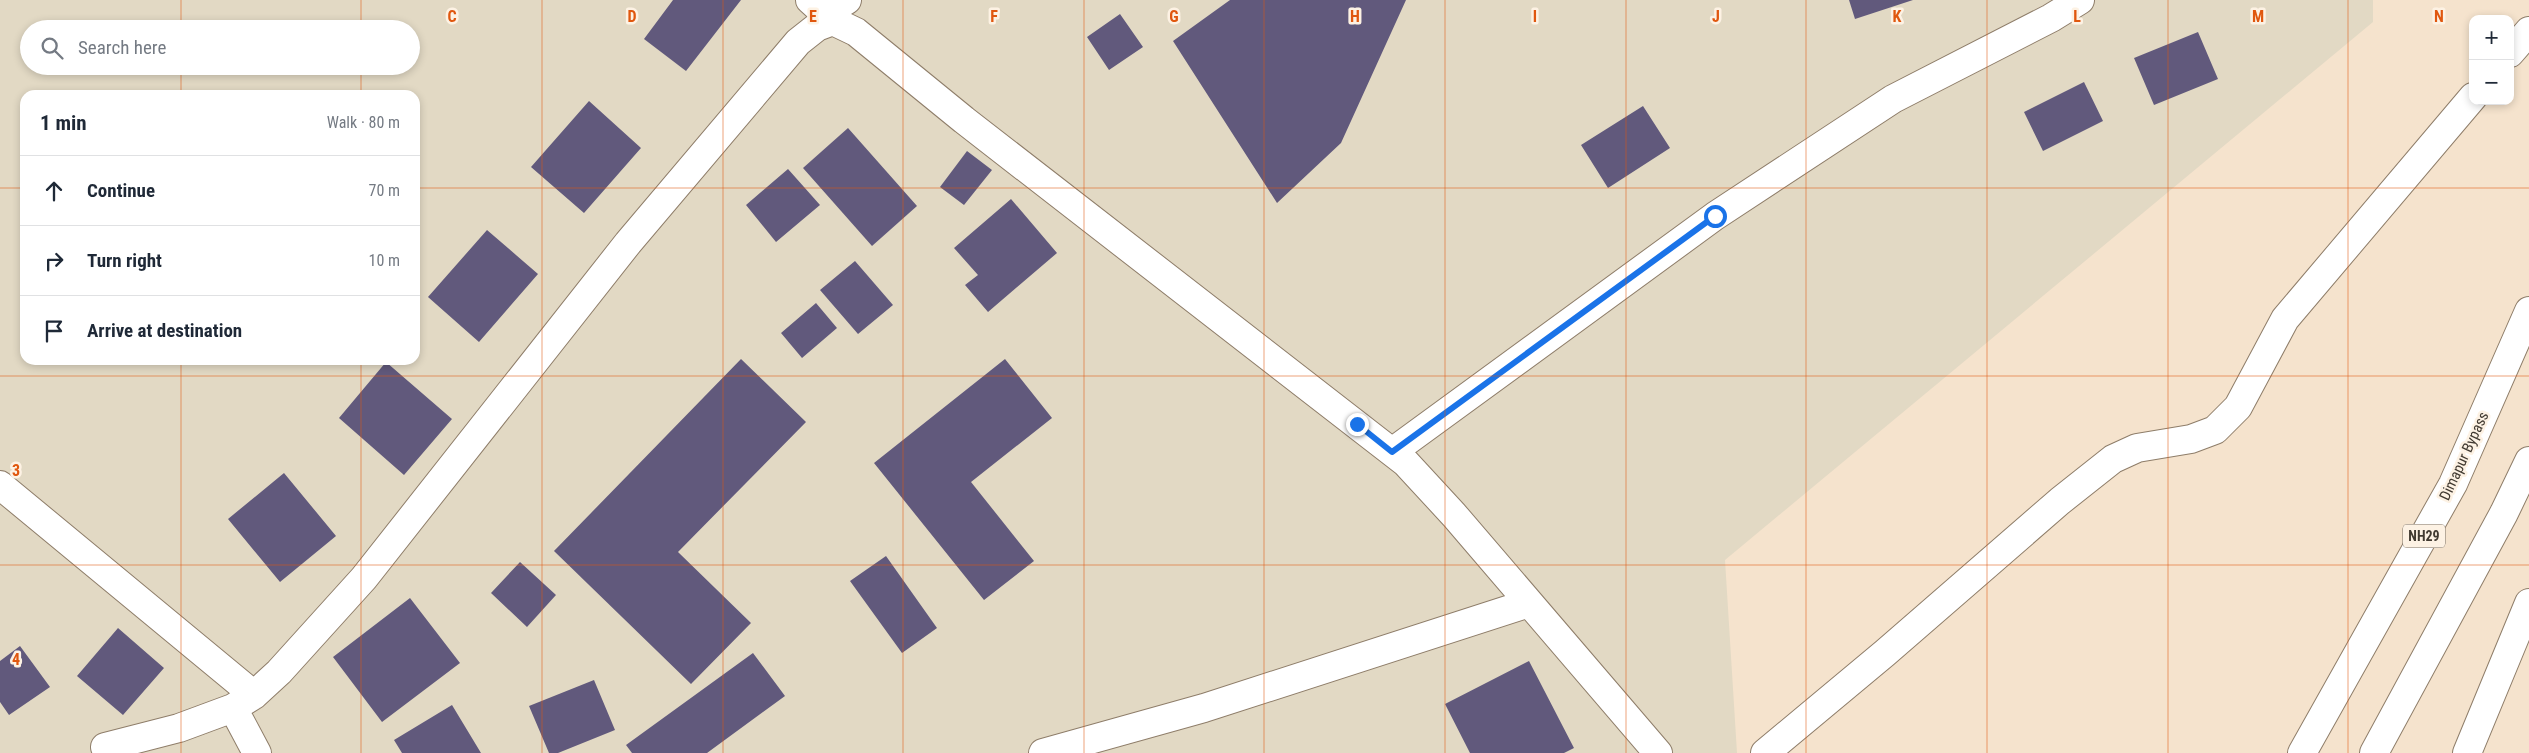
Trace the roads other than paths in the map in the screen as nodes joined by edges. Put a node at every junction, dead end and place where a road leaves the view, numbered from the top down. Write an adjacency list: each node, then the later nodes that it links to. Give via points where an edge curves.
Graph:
1 (2080, 0): 7 (main road, via 1893,100 1715,216)
2 (829, 9): 7 (main road, via 964,120); 12 (main road, via 817,27 798,42 628,243 364,578 279,672)
3 (2529, 31): 4 (main road)
4 (2514, 48)
5 (2469, 102): 17 (main road, via 2285,319 2238,407 2216,430 2192,439 2137,448 2113,459 2060,500 1885,653)
6 (2529, 310): 18 (main road, Dimapur Bypass / NH29, via 2453,484)
7 (1392, 452): 10 (main road, via 1448,508)
8 (2529, 461): 19 (main road)
9 (0, 485): 12 (main road)
10 (1529, 603): 15 (main road, via 1204,708); 16 (main road)
11 (2526, 620): 20 (main road)
12 (243, 702): 13 (main road, via 179,728); 14 (main road)
13 (105, 747)
14 (257, 753)
15 (1043, 753)
16 (1658, 753)
17 (1764, 753)
18 (2302, 753)
19 (2374, 753)
20 (2467, 753)

